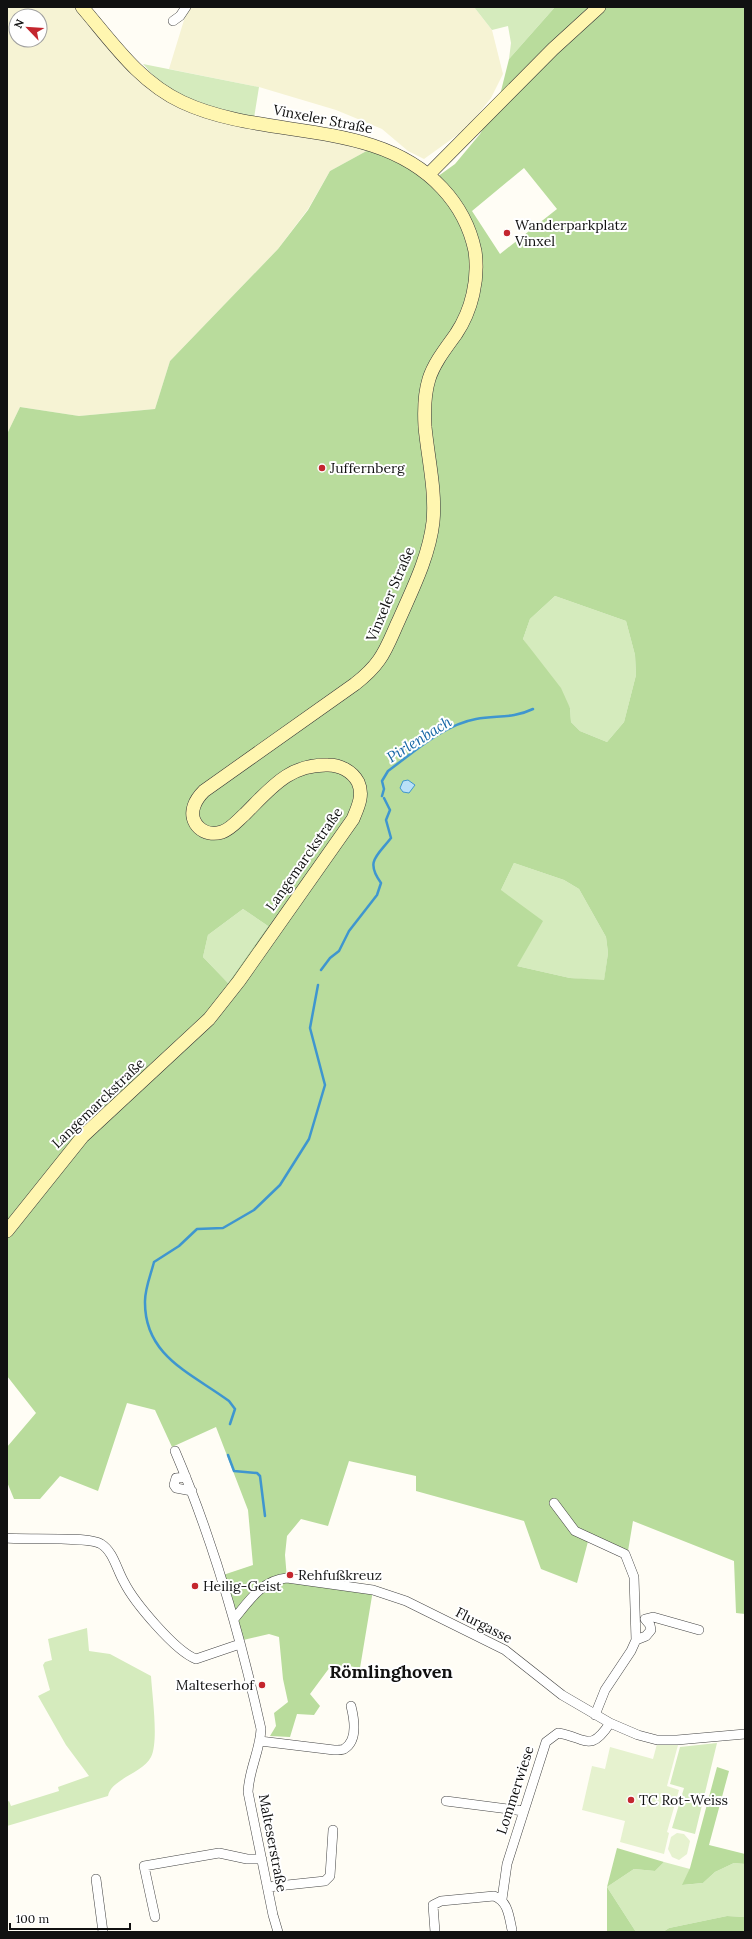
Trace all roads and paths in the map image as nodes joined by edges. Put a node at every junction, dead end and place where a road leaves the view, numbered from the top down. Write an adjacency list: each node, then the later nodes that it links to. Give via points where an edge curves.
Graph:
1 (82, 7): 5 (main road, Vinxeler Straße, via 136,70 156,87 184,103 249,121 384,148)
2 (186, 7): 4 (street)
3 (599, 7): 5 (main road, via 553,48)
4 (173, 21)
5 (428, 175): 6 (main road, Vinxeler Straße, via 449,195 469,228 476,263 473,296 458,330 429,378 424,406 433,508 430,541 408,599 379,660 369,673)
6 (343, 693): 7 (main road, Langemarckstraße, via 204,791 194,805 192,813 197,827 204,832 222,832 290,773 306,766 334,765 351,773 361,788 360,803 353,819 239,981 209,1019 83,1136)
7 (7, 1231)
8 (175, 1451): 9 (street, Malteserstraße)
9 (186, 1476): 10 (street, Malteserstraße); 10 (street, via 176,1478 174,1485 176,1488)
10 (192, 1491): 13 (street, Malteserstraße)
11 (554, 1503): 15 (street, via 575,1531 625,1554 634,1577)
12 (7, 1538): 18 (street, via 86,1540 101,1544 109,1552 124,1584 141,1607 178,1648 189,1656 196,1659)
13 (234, 1619): 18 (street, Malteserstraße); 20 (street, Flurgasse, via 259,1590 278,1579 287,1578 390,1594 505,1650 562,1695)
14 (646, 1619): 15 (street); 16 (street, via 653,1617); 17 (street, via 651,1630 646,1636)
15 (636, 1622): 17 (street)
16 (698, 1630)
17 (636, 1640): 20 (street, via 606,1690)
18 (240, 1644): 23 (street, Malteserstraße, via 260,1724)
19 (351, 1706): 23 (street, via 355,1724 350,1743 344,1749)
20 (595, 1715): 21 (street, Flurgasse)
21 (610, 1723): 22 (street, Flurgasse, via 657,1740); 25 (street, Lommerwiese, via 596,1741 558,1733 546,1742)
22 (745, 1734)
23 (260, 1741): 27 (street, Malteserstraße, via 249,1776 248,1792)
24 (446, 1801): 25 (street)
25 (523, 1811): 30 (street, Lommerwiese, via 507,1864)
26 (333, 1830): 29 (street, via 330,1876 319,1882)
27 (262, 1859): 29 (street, Malteserstraße); 31 (street, via 247,1859 219,1853 144,1866)
28 (96, 1879): 33 (street)
29 (268, 1886): 34 (street, Malteserstraße)
30 (502, 1899): 32 (street, Lommerwiese); 35 (street, via 494,1896 433,1905)
31 (155, 1917)
32 (512, 1930)
33 (103, 1932)
34 (278, 1932)
35 (435, 1932)

